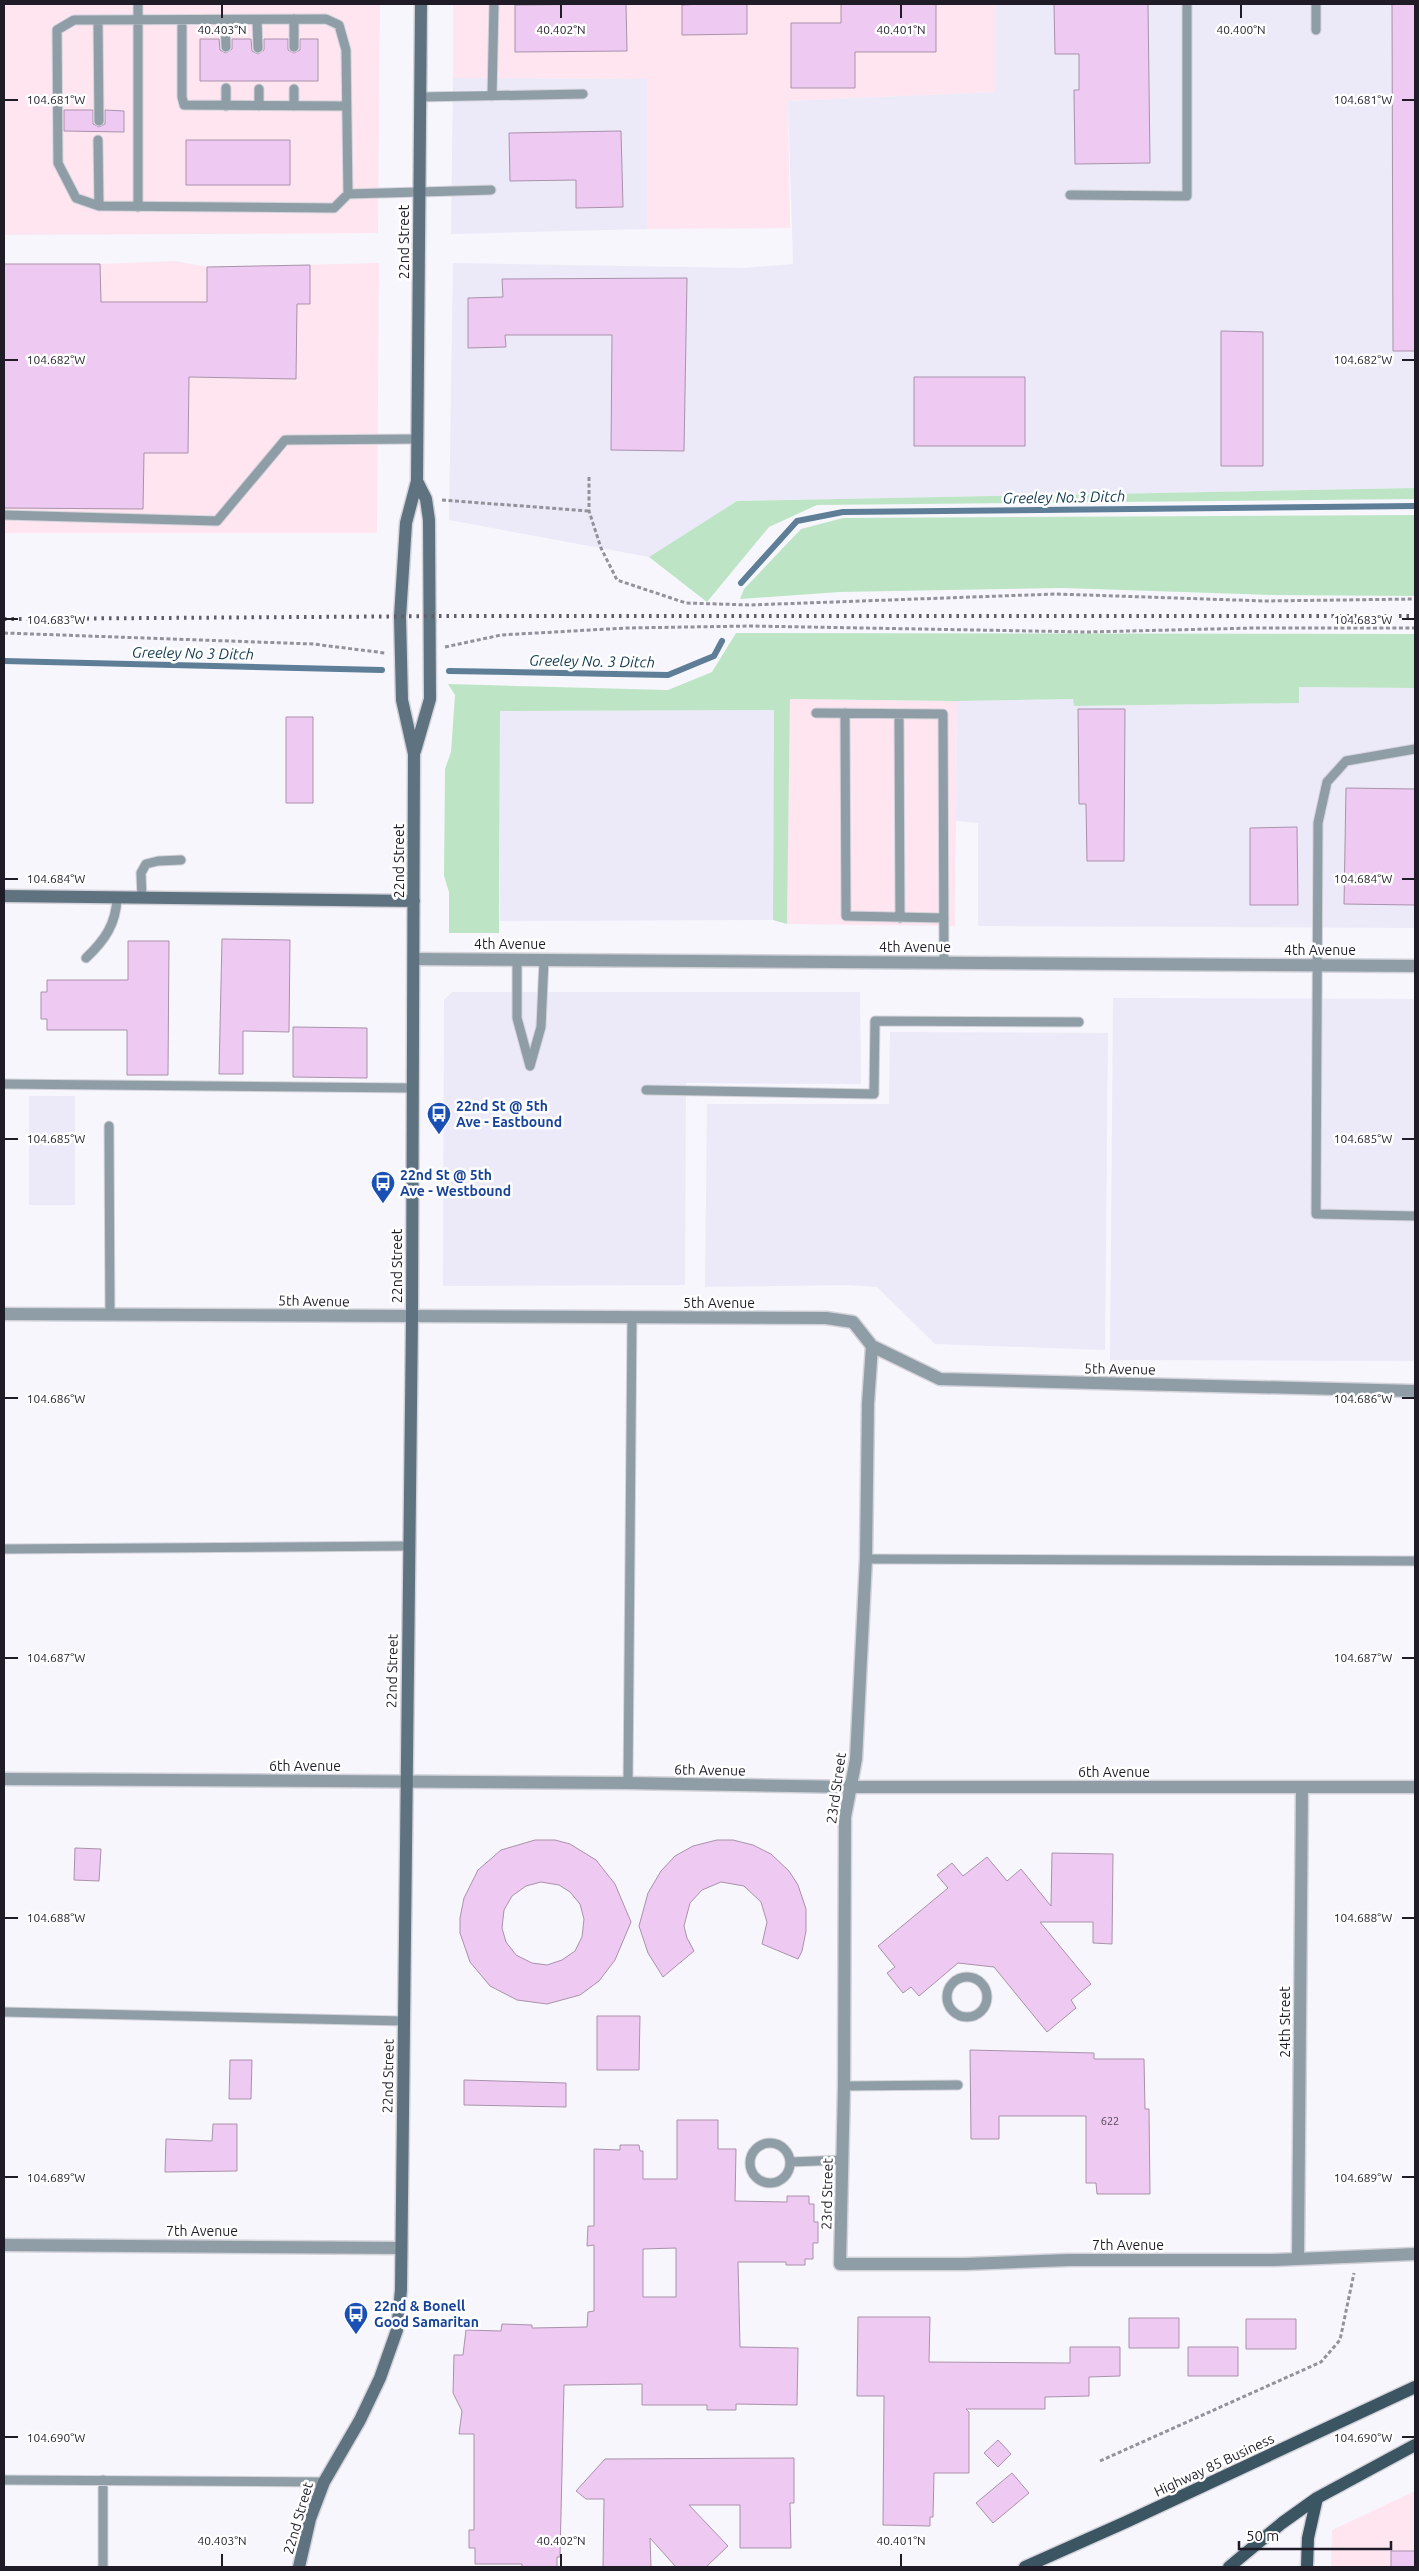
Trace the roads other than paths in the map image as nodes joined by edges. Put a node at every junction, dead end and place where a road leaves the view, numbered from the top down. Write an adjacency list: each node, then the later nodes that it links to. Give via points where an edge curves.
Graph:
1 (138, 4): 11 (lane)
2 (421, 4): 21 (street, 22nd Street)
3 (494, 4): 20 (lane)
4 (1186, 4): 31 (lane, via 1187,196)
5 (1316, 4): 12 (lane)
6 (294, 19): 9 (lane); 14 (lane); 25 (lane, via 326,19 338,25 346,50)
7 (182, 20): 8 (lane); 11 (lane); 22 (lane, via 184,104)
8 (225, 20): 9 (lane); 13 (lane)
9 (257, 20): 15 (lane)
10 (98, 21): 11 (lane); 26 (lane); 32 (lane, via 74,20 57,30 58,164 76,198)
11 (138, 21): 33 (lane)
12 (1316, 30)
13 (226, 47)
14 (294, 47)
15 (258, 48)
16 (226, 88): 22 (lane)
17 (259, 89): 23 (lane)
18 (294, 89): 24 (lane)
19 (584, 94): 20 (lane)
20 (492, 96): 21 (lane)
21 (420, 97): 29 (street, 22nd Street)
22 (226, 106): 23 (lane)
23 (259, 106): 24 (lane)
24 (294, 106): 25 (lane)
25 (346, 106): 30 (lane)
26 (99, 121)
27 (98, 140): 32 (lane)
28 (491, 190): 29 (lane)
29 (419, 191): 30 (lane); 34 (street, 22nd Street)
30 (348, 194): 33 (lane, via 334,208)
31 (1070, 195)
32 (99, 206): 33 (lane)
33 (138, 207)
34 (417, 439): 35 (street, 22nd Street); 36 (lane, via 285,440 217,520)
35 (417, 481): 41 (street, 22nd Street, via 406,523 400,617 402,700); 41 (street, 22nd Street, via 426,499 430,699)
36 (4, 515)
37 (816, 713): 38 (lane)
38 (845, 713): 39 (lane); 47 (lane, via 846,916)
39 (899, 714): 47 (lane); 48 (lane, via 943,714)
40 (1415, 748): 54 (lane, via 1346,761 1327,782 1318,823)
41 (414, 754): 46 (street, 22nd Street)
42 (181, 860): 45 (lane, via 146,864 141,873)
43 (4, 896): 44 (street)
44 (117, 898): 45 (street); 49 (lane, via 110,931)
45 (142, 898): 46 (street)
46 (414, 901): 50 (street, 22nd Street)
47 (900, 918): 48 (lane)
48 (944, 918): 53 (lane)
49 (86, 958)
50 (414, 959): 51 (street, 4th Avenue); 58 (street, 22nd Street)
51 (517, 960): 52 (street, 4th Avenue); 52 (lane, via 517,1018 530,1066 541,1027)
52 (544, 960): 53 (street, 4th Avenue)
53 (944, 963): 54 (street, 4th Avenue)
54 (1315, 965): 55 (street, 4th Avenue); 61 (lane, via 1316,1214)
55 (1415, 966)
56 (1080, 1022): 59 (lane, via 875,1021 874,1094)
57 (4, 1084): 58 (lane)
58 (413, 1088): 64 (street, 22nd Street)
59 (646, 1090)
60 (109, 1126): 63 (lane)
61 (1415, 1216)
62 (4, 1314): 63 (street, 5th Avenue)
63 (110, 1314): 64 (street, 5th Avenue)
64 (412, 1317): 65 (street, 5th Avenue); 68 (street, 22nd Street)
65 (632, 1317): 66 (street, 5th Avenue, via 826,1318 853,1322); 74 (lane)
66 (872, 1346): 67 (street, 5th Avenue, via 940,1379); 70 (street, 23rd Street)
67 (1415, 1391)
68 (409, 1546): 69 (lane); 73 (street, 22nd Street)
69 (4, 1549)
70 (866, 1559): 71 (lane); 75 (street, 23rd Street, via 856,1759)
71 (1415, 1561)
72 (4, 1779): 73 (street, 6th Avenue)
73 (406, 1782): 74 (street, 6th Avenue); 80 (street, 22nd Street)
74 (628, 1783): 75 (street, 6th Avenue)
75 (850, 1787): 76 (street, 6th Avenue); 82 (street, 23rd Street, via 845,1817)
76 (1302, 1787): 77 (street, 6th Avenue); 88 (street, 24th Street)
77 (1415, 1787)
78 (4, 2012): 80 (lane)
79 (967, 2017): 79 (lane, via 982,2010 987,1996 981,1981 966,1976 951,1982 946,1997 952,2012)
80 (403, 2021): 86 (street, 22nd Street)
81 (958, 2085): 82 (lane)
82 (844, 2086): 83 (street, 23rd Street)
83 (843, 2160): 84 (lane); 89 (street, 23rd Street)
84 (790, 2162): 84 (lane, via 786,2175 769,2184 757,2179 750,2167 752,2155 767,2144 780,2146)
85 (4, 2245): 86 (street, 7th Avenue)
86 (401, 2248): 94 (street, 22nd Street, via 397,2330 380,2378 360,2420)
87 (1415, 2254): 88 (street, 7th Avenue)
88 (1298, 2258): 89 (street, 7th Avenue)
89 (840, 2264)
90 (1415, 2387): 98 (main road, Highway 85 Business)
91 (1415, 2445): 95 (main road)
92 (4, 2480): 93 (lane)
93 (104, 2480): 94 (lane); 96 (lane)
94 (324, 2482): 97 (street, 22nd Street, via 310,2519)
95 (1317, 2498): 99 (main road); 100 (main road, via 1308,2538)
96 (103, 2567)
97 (300, 2567)
98 (1025, 2567)
99 (1228, 2567)
100 (1307, 2567)

